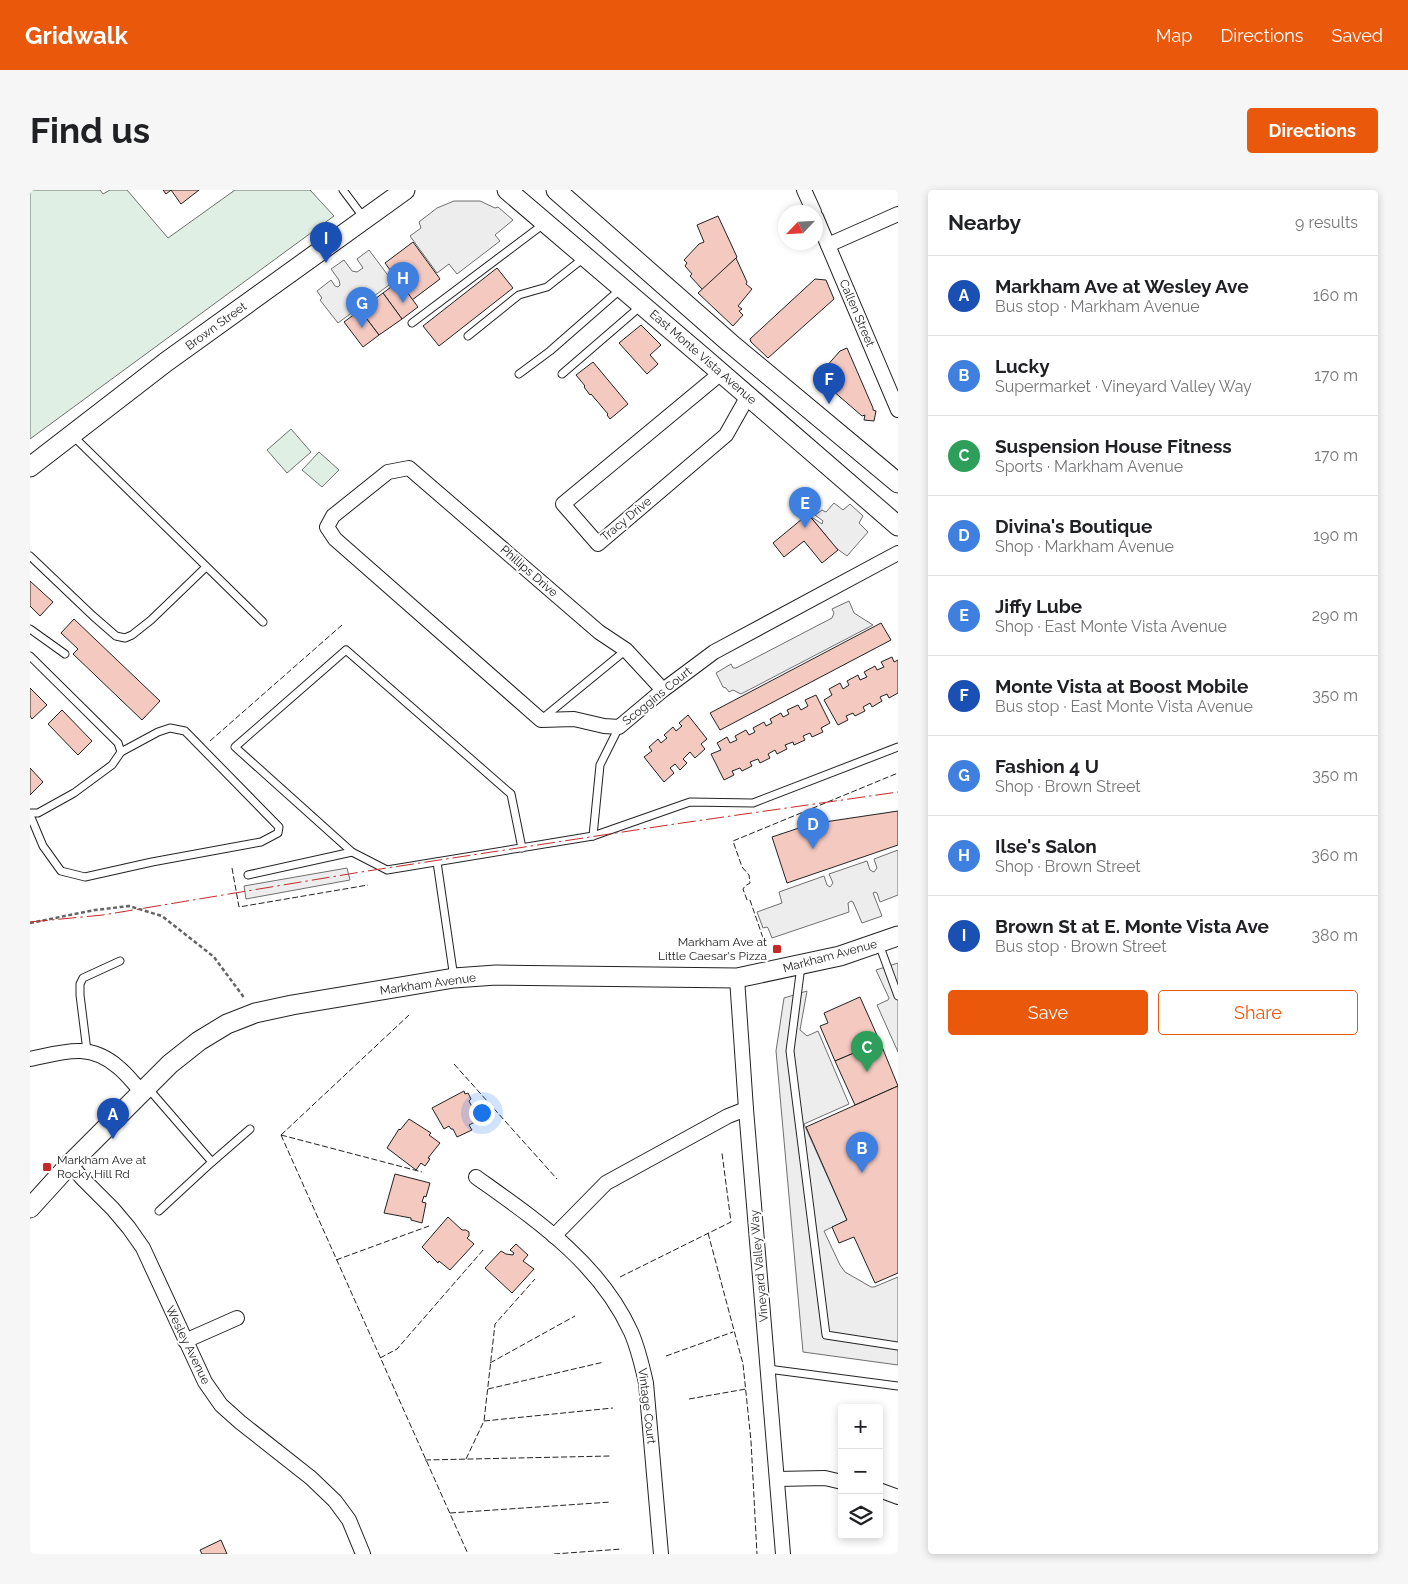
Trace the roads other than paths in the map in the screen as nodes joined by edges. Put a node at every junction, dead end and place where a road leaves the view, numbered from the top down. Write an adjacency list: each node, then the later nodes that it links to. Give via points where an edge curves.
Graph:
1 (343, 190): 8 (lane)
2 (405, 190): 8 (street, Brown Street)
3 (507, 190): 9 (street, East Monte Vista Avenue)
4 (556, 190): 24 (street, via 730,343)
5 (804, 190): 6 (street)
6 (811, 205)
7 (898, 214): 11 (street)
8 (365, 219): 22 (street, Brown Street, via 166,362)
9 (545, 222): 12 (street, East Monte Vista Avenue); 15 (lane)
10 (823, 233): 11 (street, Callen Street)
11 (828, 245): 21 (street, Callen Street)
12 (585, 256): 13 (street, East Monte Vista Avenue); 16 (lane, via 547,288 519,295)
13 (622, 288): 14 (street, East Monte Vista Avenue); 18 (lane)
14 (642, 305): 17 (street, East Monte Vista Avenue); 19 (lane)
15 (412, 323)
16 (468, 336)
17 (721, 373): 20 (street, East Monte Vista Avenue); 20 (street, Tracy Drive, via 563,504 598,544 726,435)
18 (519, 374)
19 (562, 374)
20 (748, 396): 25 (street, East Monte Vista Avenue)
21 (898, 410)
22 (72, 435): 23 (street, Brown Street); 28 (lane)
23 (30, 467)
24 (898, 483)
25 (898, 526)
26 (898, 553): 34 (street, Scoggins Court, via 714,652)
27 (30, 556): 28 (lane, via 116,636 125,638 151,620)
28 (206, 567): 29 (lane)
29 (263, 622)
30 (30, 629): 32 (lane)
31 (626, 650): 34 (street, Phillips Drive); 35 (lane); 35 (street, Phillips Drive, via 599,632 409,468 388,472 333,516 328,527 335,539)
32 (65, 654)
33 (30, 656): 38 (lane, via 118,743)
34 (663, 690): 36 (street, Scoggins Court)
35 (541, 720): 36 (street, Scoggins Court, via 574,719)
36 (618, 727): 40 (lane, via 600,765)
37 (898, 747): 40 (lane, via 753,803 690,802)
38 (121, 752): 39 (lane, via 112,765 74,793 38,813); 39 (lane, via 158,732 170,728 184,731 279,828 278,834 261,842 85,877 60,871 43,846)
39 (30, 814)
40 (593, 836): 41 (lane)
41 (522, 848): 42 (lane, via 511,794 346,650 235,747); 43 (lane)
42 (352, 852): 43 (lane, via 387,870); 44 (lane)
43 (437, 862): 49 (lane)
44 (248, 875)
45 (898, 936): 46 (street, Markham Avenue)
46 (879, 944): 48 (street, Markham Avenue); 51 (lane)
47 (120, 961): 52 (lane, via 83,978 80,984)
48 (801, 965): 50 (street, Markham Avenue); 65 (lane, via 790,1051 826,1335)
49 (454, 978): 50 (street, Markham Avenue, via 496,975); 54 (street, Markham Avenue, via 256,1013 199,1041)
50 (737, 978): 55 (street, Vineyard Valley Way)
51 (898, 996)
52 (87, 1051): 53 (street, via 67,1051); 54 (street, via 104,1057)
53 (30, 1059)
54 (144, 1090): 57 (lane); 58 (street, Markham Avenue)
55 (746, 1109): 62 (street, via 606,1183); 66 (street, Vineyard Valley Way)
56 (250, 1129): 57 (lane)
57 (212, 1162): 61 (lane)
58 (70, 1164): 60 (street, Markham Avenue); 64 (street, Wesley Avenue, via 124,1221 143,1248)
59 (476, 1177): 62 (street, Vintage Court)
60 (30, 1208)
61 (159, 1210)
62 (554, 1236): 73 (street, Vintage Court, via 586,1265 609,1293 631,1332 640,1358 649,1409)
63 (237, 1318): 64 (street)
64 (185, 1341): 72 (street, Wesley Avenue, via 205,1382 221,1405 335,1500 349,1520)
65 (898, 1346)
66 (768, 1369): 67 (lane); 68 (street, Vineyard Valley Way)
67 (898, 1386)
68 (777, 1479): 69 (street, via 825,1478); 74 (street, Vineyard Valley Way)
69 (838, 1481)
70 (883, 1491): 71 (street)
71 (898, 1497)
72 (363, 1554)
73 (661, 1554)
74 (783, 1554)

